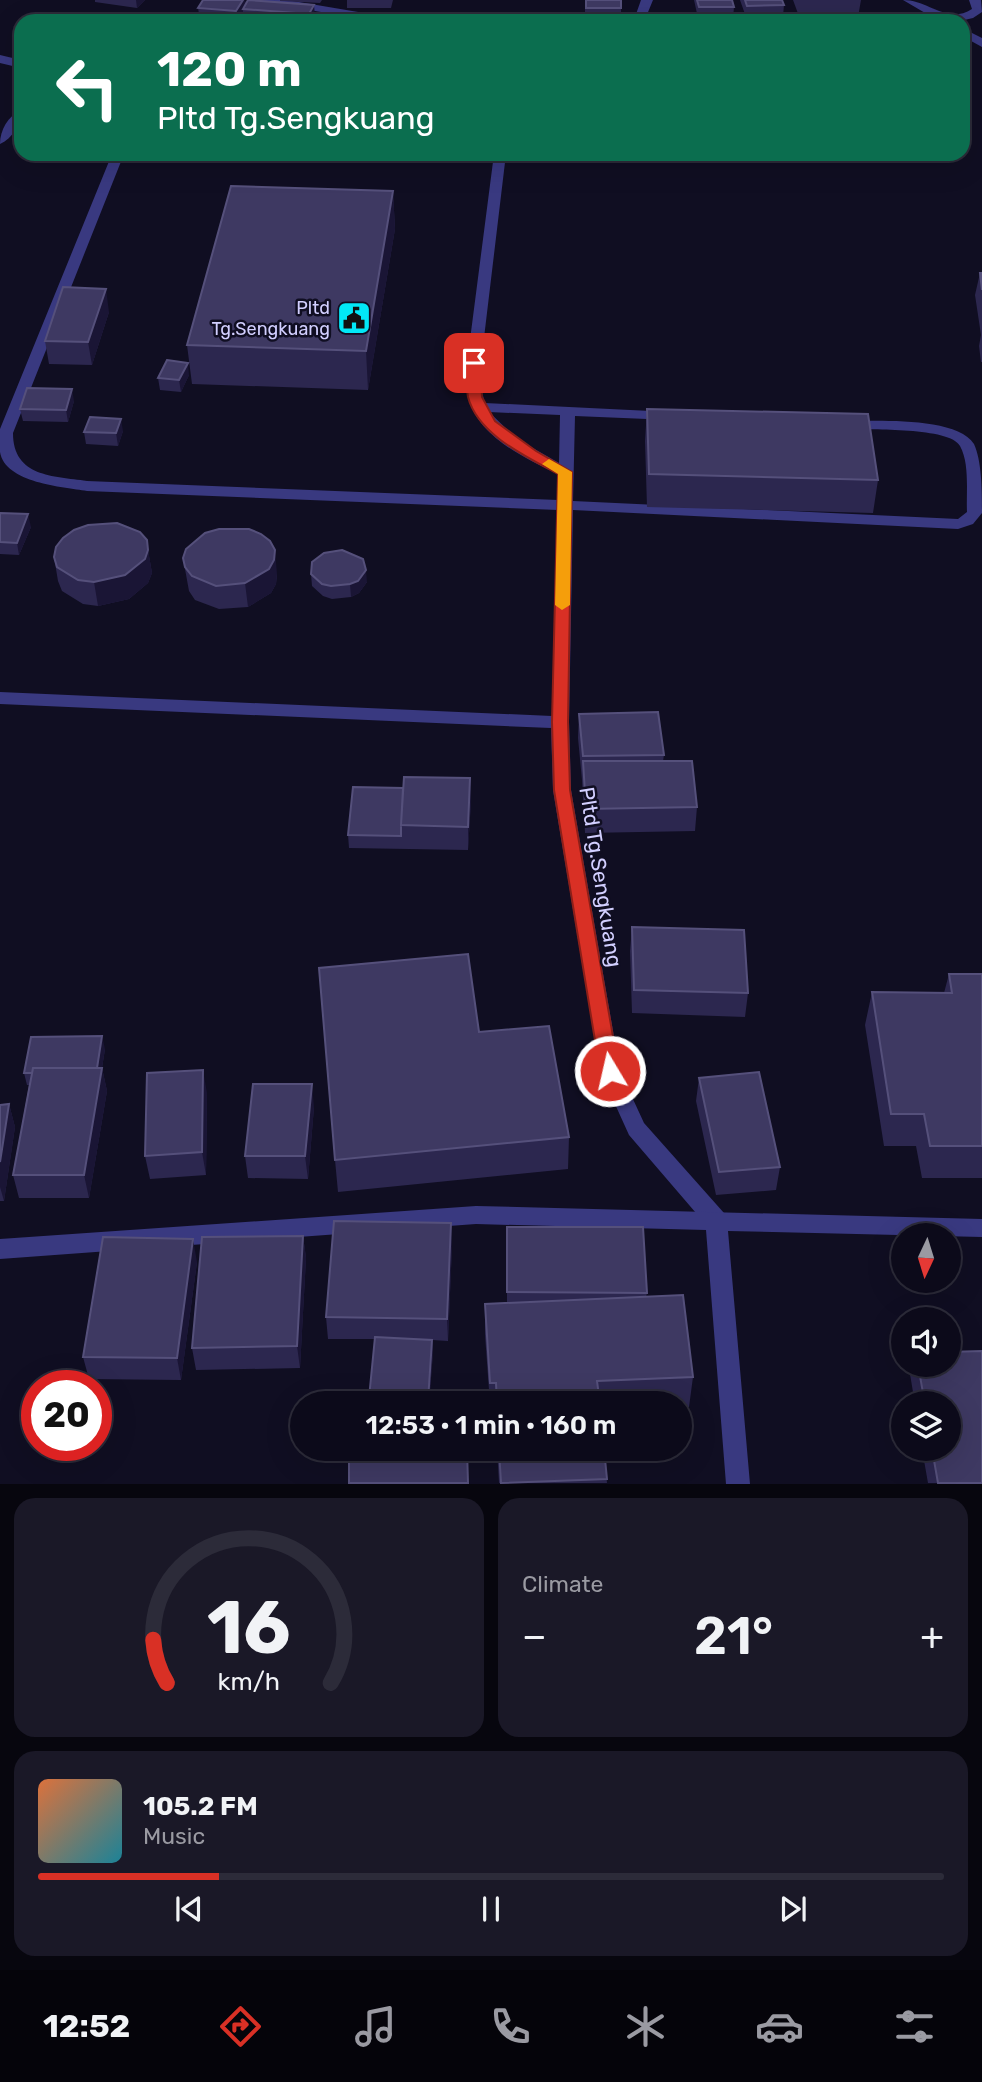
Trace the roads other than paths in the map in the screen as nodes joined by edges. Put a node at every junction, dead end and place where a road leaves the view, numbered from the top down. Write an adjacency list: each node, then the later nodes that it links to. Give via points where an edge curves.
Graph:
1 (266, 0): 4 (street)
2 (909, 0): 5 (street)
3 (975, 0): 6 (street, via 978,10)
4 (352, 14)
5 (934, 14)
6 (970, 15)
7 (14, 123): 8 (street)
8 (0, 141)
9 (115, 161): 16 (street, via 6,433 7,454 15,466 41,479 87,485)
10 (499, 161): 11 (street, via 474,363)
11 (479, 407): 12 (street); 15 (street, via 506,437)
12 (568, 410): 13 (street); 15 (street, Pltd Tg.Sengkuang)
13 (692, 417)
14 (830, 424): 16 (street, via 959,435 968,445 975,512 962,524 950,525)
15 (565, 472): 16 (street, Pltd Tg.Sengkuang)
16 (564, 505): 18 (street, Pltd Tg.Sengkuang)
17 (0, 698): 18 (street)
18 (560, 722): 19 (street, Pltd Tg.Sengkuang, via 562,790 610,1071 636,1129)
19 (716, 1220): 20 (street); 21 (street, via 476,1215); 22 (street)
20 (982, 1228)
21 (0, 1249)
22 (738, 1483)

